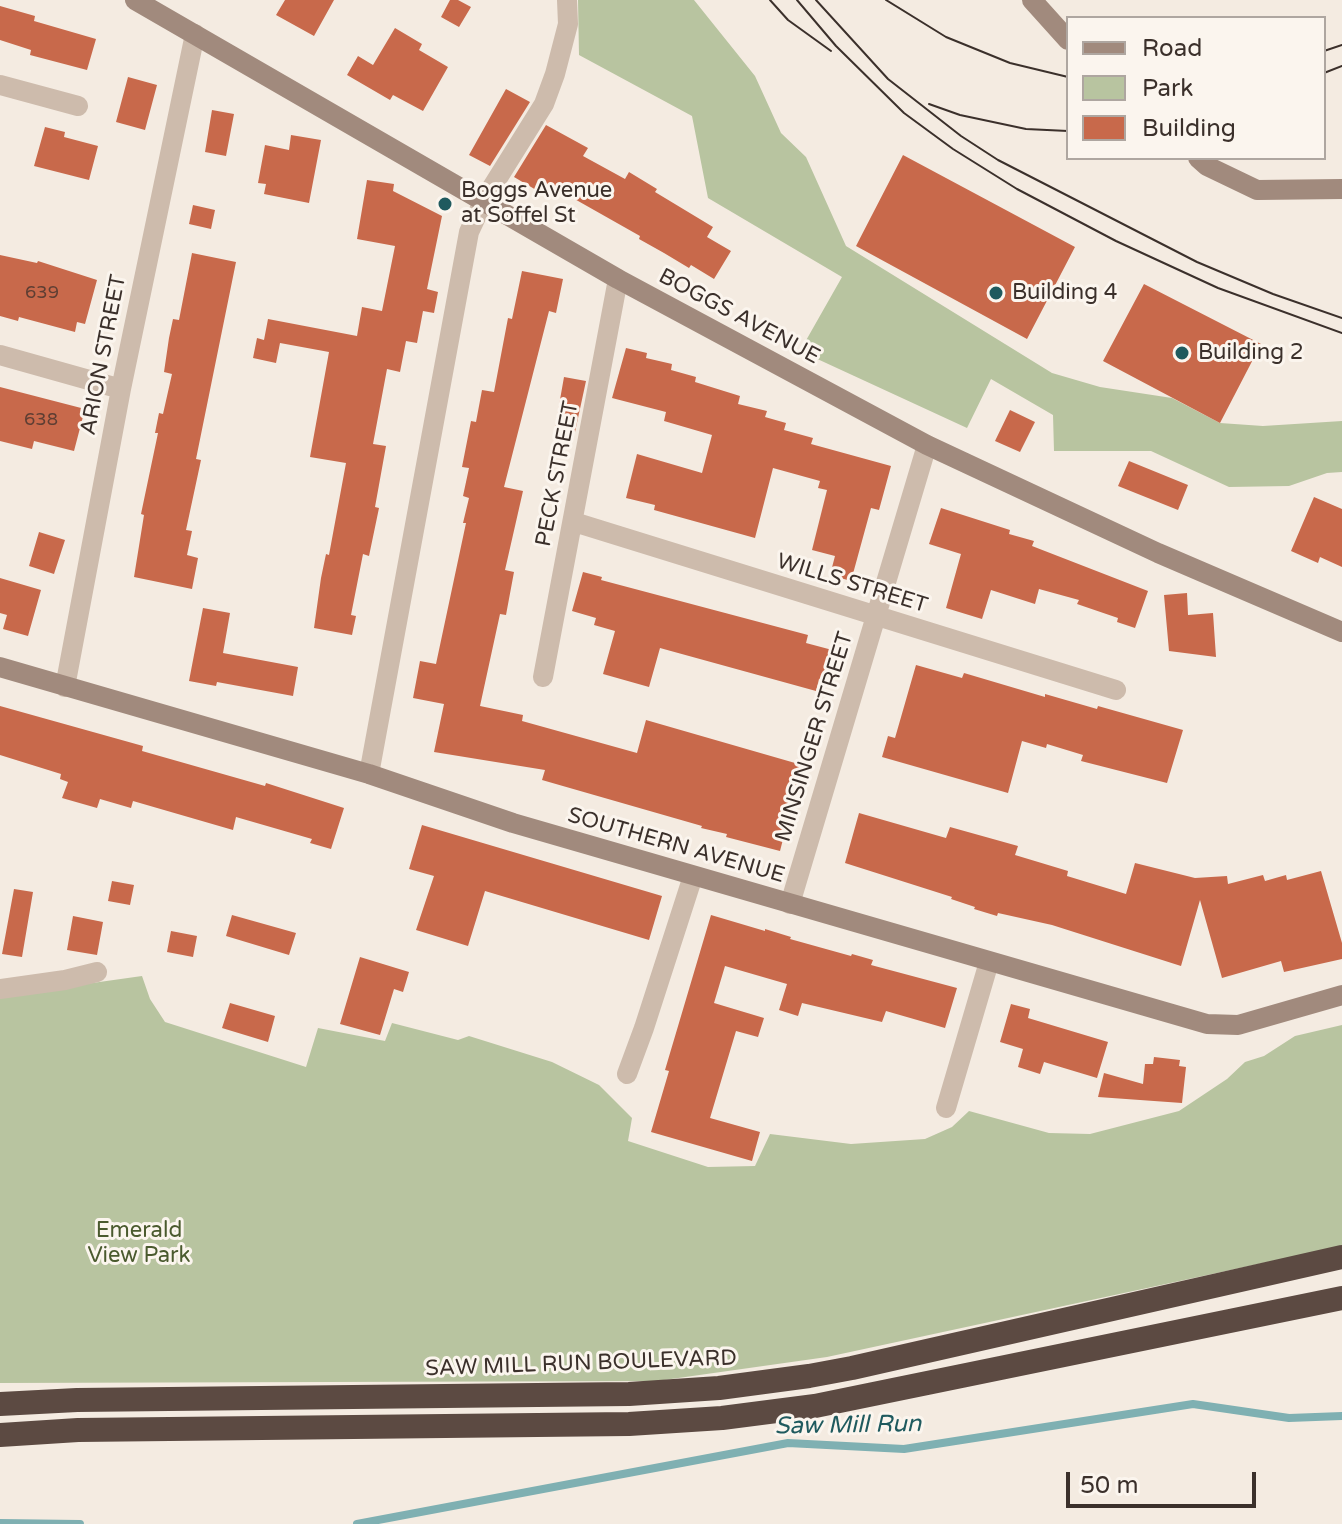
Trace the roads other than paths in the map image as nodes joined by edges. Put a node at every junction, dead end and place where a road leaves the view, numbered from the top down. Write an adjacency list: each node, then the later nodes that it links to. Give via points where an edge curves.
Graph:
1 (135, 0): 4 (street, BOGGS AVENUE)
2 (567, 0): 10 (street, via 568,24 544,104)
3 (1032, 0): 5 (street)
4 (195, 34): 10 (street, BOGGS AVENUE); 13 (street, ARION STREET)
5 (1066, 38)
6 (0, 85): 7 (street)
7 (78, 106)
8 (1200, 160): 9 (street, via 1257,190)
9 (1342, 189)
10 (484, 200): 11 (street, BOGGS AVENUE); 22 (street, via 469,232)
11 (618, 279): 14 (street, BOGGS AVENUE); 15 (street, PECK STREET)
12 (0, 355): 13 (street)
13 (121, 389): 20 (street, ARION STREET)
14 (927, 445): 16 (street, MINSINGER STREET); 17 (street, BOGGS AVENUE)
15 (574, 522): 16 (street, WILLS STREET); 19 (street, PECK STREET)
16 (875, 617): 21 (street, WILLS STREET); 24 (street, MINSINGER STREET)
17 (1342, 632)
18 (0, 667): 20 (street, SOUTHERN AVENUE)
19 (543, 677)
20 (65, 687): 22 (street, SOUTHERN AVENUE)
21 (1116, 690)
22 (369, 774): 23 (street, SOUTHERN AVENUE)
23 (693, 876): 24 (street, SOUTHERN AVENUE); 29 (street)
24 (790, 904): 25 (street, SOUTHERN AVENUE)
25 (989, 962): 28 (street, SOUTHERN AVENUE, via 1207,1024 1238,1025); 30 (street)
26 (97, 972): 27 (street)
27 (0, 989)
28 (1342, 995)
29 (627, 1074)
30 (946, 1108)
31 (1342, 1257): 33 (highway, SAW MILL RUN BOULEVARD, via 852,1368 719,1388)
32 (1342, 1298): 34 (highway, via 815,1406 722,1418)
33 (0, 1404)
34 (0, 1435)

